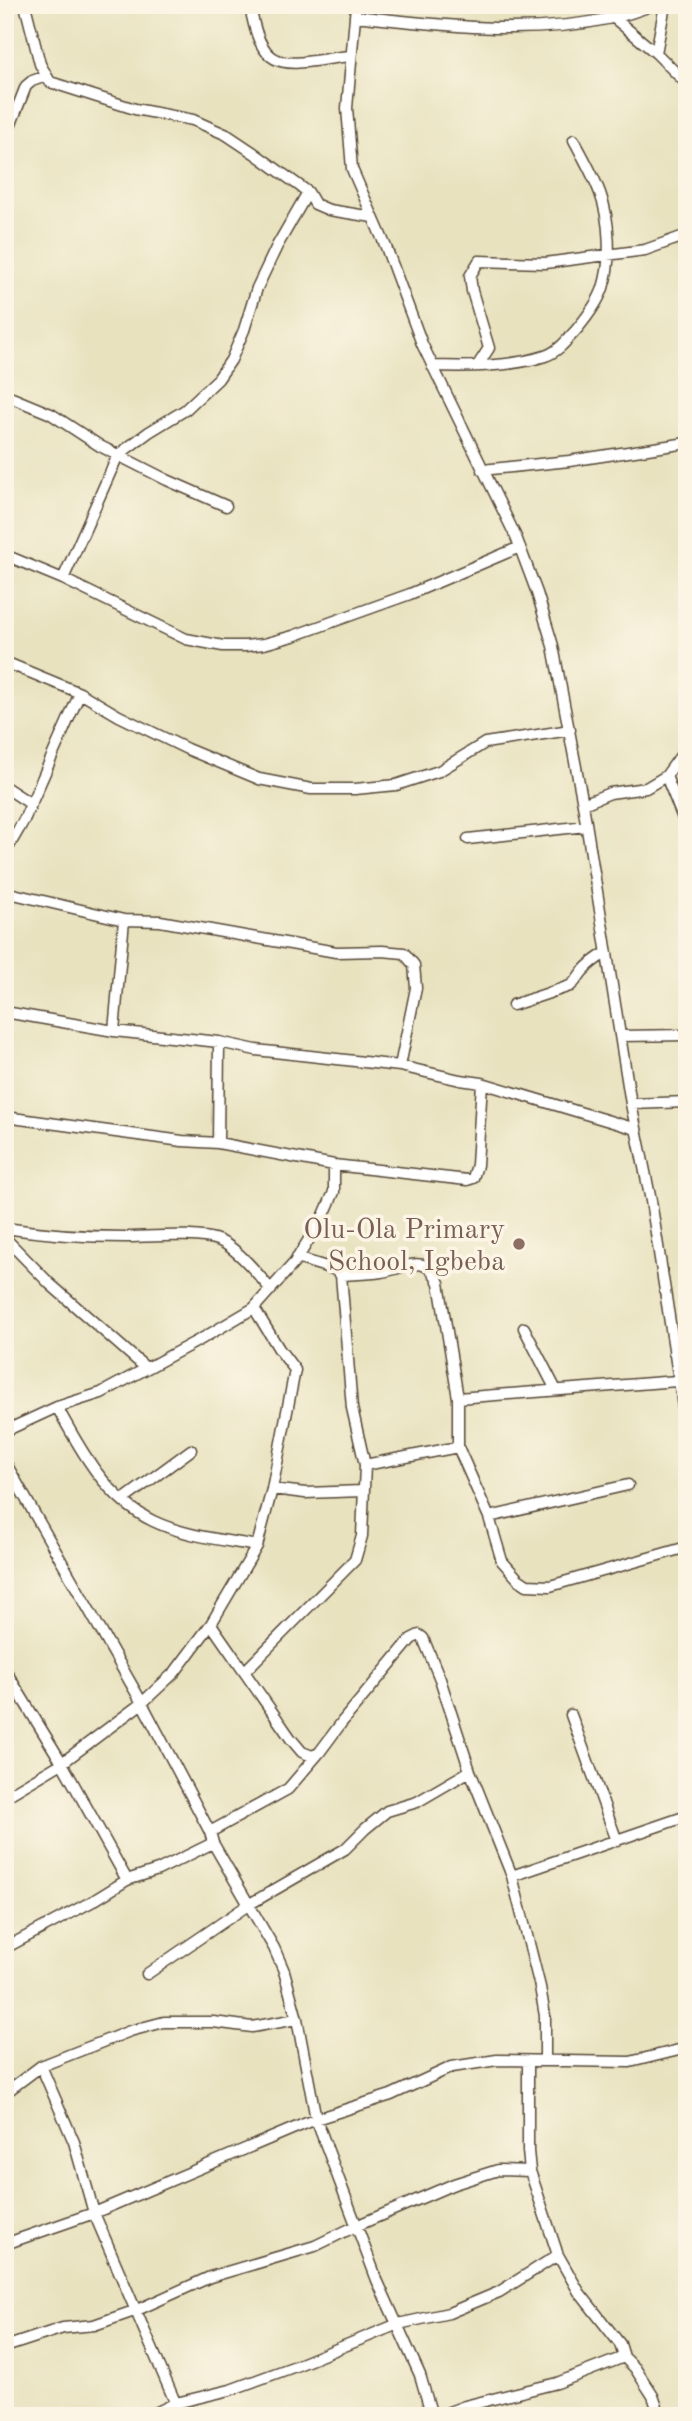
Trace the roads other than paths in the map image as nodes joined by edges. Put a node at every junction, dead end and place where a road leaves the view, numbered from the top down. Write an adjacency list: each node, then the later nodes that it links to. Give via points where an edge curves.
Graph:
1 (25, 5): 9 (street)
2 (250, 5): 8 (street, via 259,44 275,60)
3 (653, 5): 6 (street)
4 (665, 5): 7 (street)
5 (356, 10): 6 (street, via 478,29 539,28); 8 (street)
6 (614, 18): 7 (street)
7 (656, 53): 10 (street)
8 (350, 57): 14 (street, via 350,156)
9 (46, 76): 11 (street, via 26,86); 13 (street, via 59,86 205,125 227,135)
10 (687, 84)
11 (5, 139)
12 (574, 140): 16 (street, via 606,212)
13 (308, 192): 14 (street, via 315,204 329,210); 21 (street, via 277,246 231,360 218,379 185,410)
14 (373, 217): 18 (street)
15 (687, 236): 16 (street, via 645,250)
16 (608, 253): 17 (street, via 603,290 595,306 560,348 546,356); 17 (street, via 545,263 479,261 470,276 489,348)
17 (478, 365): 18 (street)
18 (432, 366): 22 (street)
19 (5, 395): 21 (street, via 51,414)
20 (687, 443): 22 (street)
21 (118, 455): 23 (street); 26 (street)
22 (482, 470): 24 (street)
23 (226, 506)
24 (520, 547): 26 (street, via 410,594 273,642 245,646 186,639); 29 (street, via 553,646)
25 (5, 555): 26 (street)
26 (63, 579)
27 (5, 662): 28 (street)
28 (80, 693): 29 (street, via 187,749 259,779 311,789 396,785 439,771 485,743); 33 (street)
29 (570, 730): 34 (street)
30 (687, 747): 31 (street)
31 (666, 776): 34 (street, via 646,788 611,793); 36 (street)
32 (5, 787): 33 (street)
33 (31, 804): 38 (street)
34 (583, 804): 35 (street)
35 (586, 826): 37 (street); 41 (street)
36 (687, 828)
37 (468, 839)
38 (5, 853)
39 (5, 892): 40 (street)
40 (124, 920): 44 (street); 48 (street, via 160,920 336,952 404,953 414,965 416,988)
41 (606, 953): 42 (street, via 570,986); 46 (street)
42 (513, 1005)
43 (5, 1012): 44 (street)
44 (114, 1031): 47 (street)
45 (687, 1035): 46 (street)
46 (621, 1036): 51 (street)
47 (219, 1042): 48 (street); 54 (street)
48 (400, 1066): 49 (street)
49 (482, 1083): 53 (street); 55 (street, via 473,1178)
50 (687, 1102): 51 (street)
51 (631, 1104): 53 (street)
52 (5, 1117): 54 (street)
53 (636, 1129): 64 (street)
54 (218, 1143): 55 (street)
55 (334, 1165): 58 (street, via 334,1192)
56 (5, 1228): 60 (street, via 221,1241)
57 (5, 1238): 65 (street)
58 (297, 1258): 59 (street); 60 (street)
59 (341, 1275): 68 (street, via 416,1264 435,1272); 75 (street, via 352,1408)
60 (271, 1290): 61 (street)
61 (254, 1308): 65 (street); 77 (street, via 295,1370)
62 (524, 1328): 67 (street)
63 (687, 1351): 64 (street)
64 (674, 1353): 66 (street)
65 (146, 1368): 69 (street, via 101,1393)
66 (677, 1381): 67 (street); 71 (street)
67 (556, 1390): 68 (street)
68 (458, 1398): 72 (street)
69 (57, 1407): 70 (street); 79 (street, via 95,1472)
70 (5, 1431)
71 (687, 1432)
72 (458, 1447): 75 (street); 80 (street)
73 (191, 1450): 79 (street)
74 (6, 1463): 86 (street)
75 (365, 1465): 78 (street)
76 (628, 1485): 80 (street)
77 (272, 1489): 78 (street); 81 (street)
78 (363, 1491): 85 (street, via 362,1536 355,1560)
79 (123, 1500): 81 (street, via 168,1527)
80 (489, 1517): 82 (street, via 502,1561 518,1580 536,1587)
81 (257, 1546): 83 (street)
82 (687, 1547)
83 (212, 1623): 85 (street); 86 (street, via 175,1672)
84 (5, 1670): 89 (street)
85 (245, 1671): 88 (street, via 302,1752)
86 (142, 1703): 89 (street); 93 (street)
87 (571, 1715): 94 (street)
88 (319, 1753): 90 (street, via 411,1639 419,1635 440,1679); 93 (street, via 288,1789)
89 (62, 1763): 91 (street); 96 (street)
90 (470, 1771): 95 (street); 97 (street, via 417,1801 387,1811 345,1849)
91 (5, 1797)
92 (687, 1816): 94 (street)
93 (212, 1837): 96 (street, via 158,1870); 97 (street)
94 (617, 1841): 95 (street)
95 (512, 1876): 102 (street, via 540,1987)
96 (127, 1880): 98 (street)
97 (248, 1905): 99 (street); 100 (street, via 284,1971)
98 (5, 1948)
99 (147, 1973)
100 (297, 2019): 104 (street, via 252,2027 164,2022); 106 (street)
101 (687, 2048): 102 (street, via 630,2062)
102 (545, 2061): 103 (street)
103 (528, 2062): 106 (street, via 497,2060 452,2067 391,2095); 107 (street)
104 (41, 2066): 105 (street); 108 (street, via 74,2142)
105 (5, 2093)
106 (316, 2119): 108 (street); 109 (street)
107 (530, 2171): 109 (street, via 498,2170); 111 (street)
108 (94, 2213): 110 (street); 112 (street)
109 (356, 2226): 112 (street, via 315,2246 210,2277); 113 (street)
110 (5, 2244)
111 (558, 2255): 113 (street, via 499,2292 449,2313); 115 (street, via 579,2292 620,2344)
112 (137, 2310): 114 (street); 116 (street)
113 (398, 2324): 116 (street, via 230,2390); 119 (street)
114 (5, 2347)
115 (624, 2357): 120 (street, via 557,2383); 121 (street, via 653,2396)
116 (176, 2403): 117 (street); 118 (street)
117 (149, 2416)
118 (181, 2416)
119 (432, 2416)
120 (438, 2416)
121 (660, 2416)

